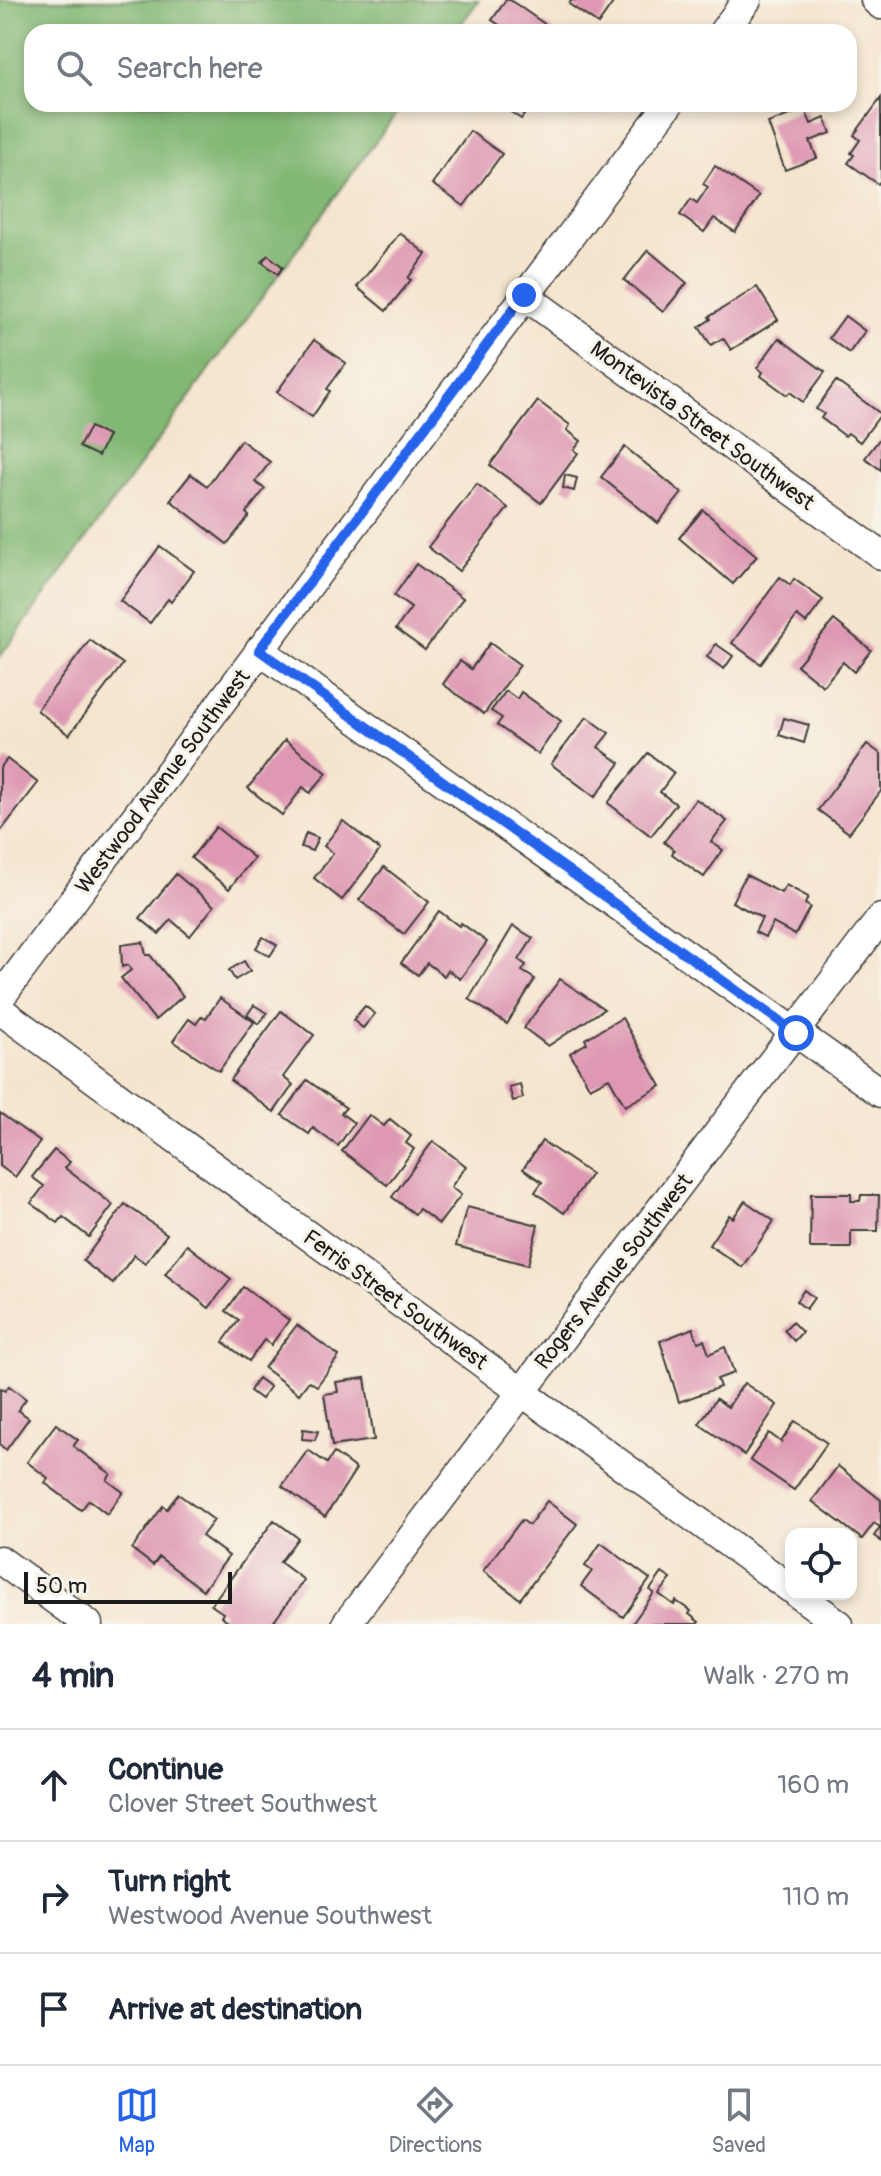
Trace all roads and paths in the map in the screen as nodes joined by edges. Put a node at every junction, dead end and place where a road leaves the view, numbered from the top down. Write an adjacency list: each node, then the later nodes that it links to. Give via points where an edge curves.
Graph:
1 (747, 0): 4 (street)
2 (875, 0): 3 (street)
3 (881, 5)
4 (729, 24)
5 (663, 112): 6 (street, Westwood Avenue Southwest)
6 (524, 295): 7 (street, Montevista Street Southwest); 8 (street, Westwood Avenue Southwest)
7 (881, 555)
8 (259, 650): 10 (street, Westwood Avenue Southwest); 12 (street)
9 (881, 918): 12 (street, Rogers Avenue Southwest)
10 (0, 998)
11 (0, 1010): 14 (street, Ferris Street Southwest)
12 (796, 1033): 13 (street); 14 (street, Rogers Avenue Southwest)
13 (881, 1093)
14 (521, 1390): 16 (street, Ferris Street Southwest); 19 (street, Rogers Avenue Southwest)
15 (0, 1560): 18 (street)
16 (785, 1585)
17 (806, 1600): 20 (street)
18 (88, 1624)
19 (346, 1624)
20 (839, 1624)

